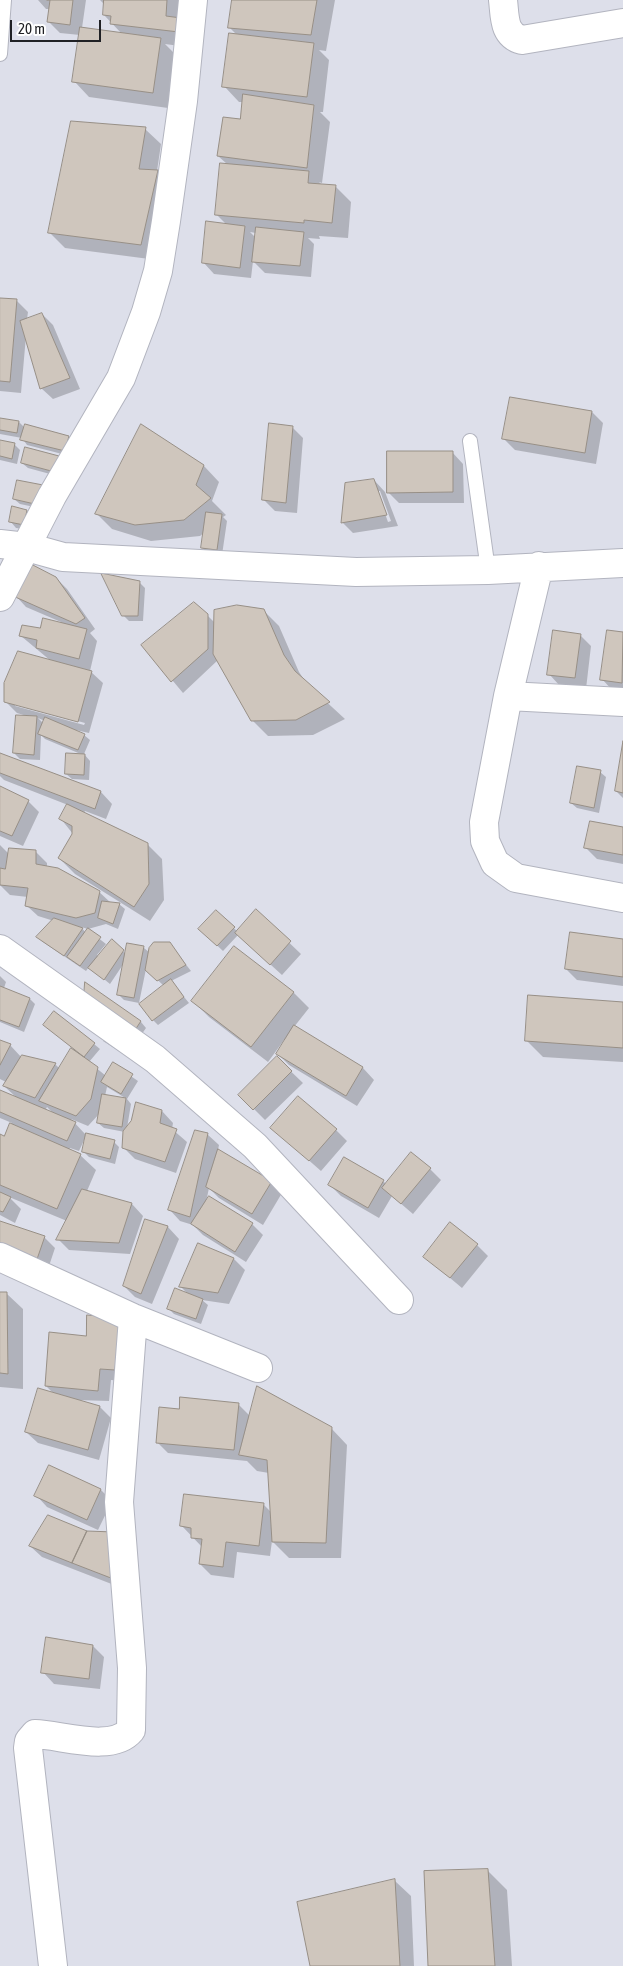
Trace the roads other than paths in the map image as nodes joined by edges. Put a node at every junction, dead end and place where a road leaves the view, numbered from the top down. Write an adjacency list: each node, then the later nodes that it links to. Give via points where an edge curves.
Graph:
1 (4, 0): 5 (lane)
2 (193, 0): 8 (street, via 183,101 158,270 137,340 121,378 63,477)
3 (503, 0): 4 (street, via 508,31 522,40)
4 (623, 23)
5 (0, 54)
6 (470, 441): 11 (lane)
7 (0, 544): 8 (street)
8 (27, 548): 11 (street, via 63,557 227,566 356,572); 12 (street)
9 (623, 562): 10 (street)
10 (539, 566): 11 (street); 13 (street)
11 (488, 570)
12 (0, 597)
13 (508, 696): 14 (street); 15 (street, via 484,822 485,841 495,863 516,878)
14 (623, 702)
15 (623, 898)
16 (0, 949): 18 (street, via 155,1059 255,1146)
17 (0, 1258): 19 (street)
18 (399, 1300)
19 (133, 1318): 20 (street); 21 (street, via 119,1502 132,1668 131,1730 125,1737 104,1743 35,1734 28,1748)
20 (258, 1368)
21 (53, 1966)

